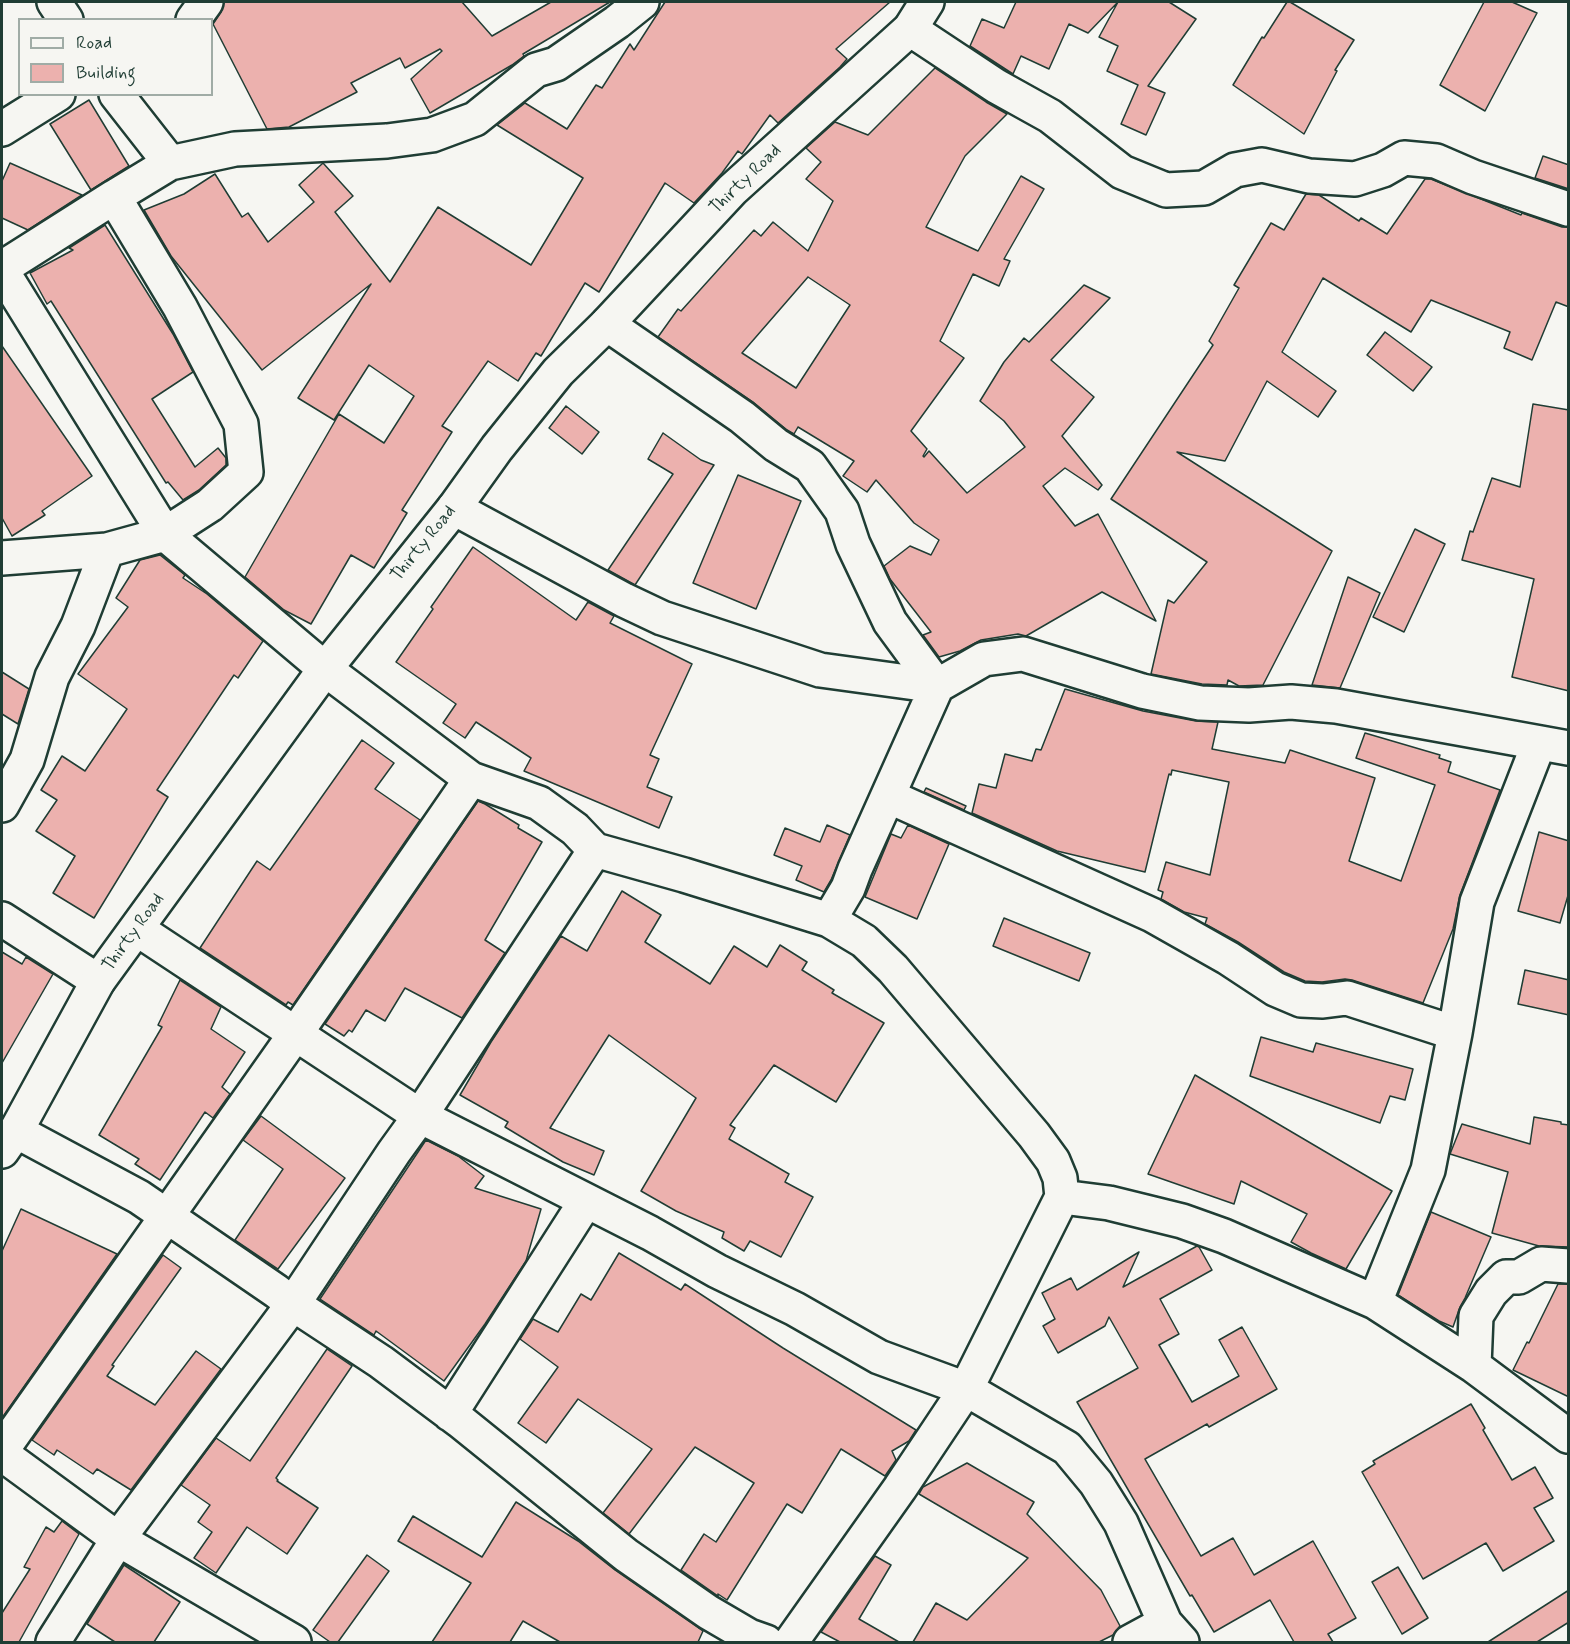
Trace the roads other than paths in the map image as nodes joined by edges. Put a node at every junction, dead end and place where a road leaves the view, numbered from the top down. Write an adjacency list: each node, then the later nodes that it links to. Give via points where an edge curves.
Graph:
1 (54, 2): 5 (street)
2 (206, 2): 6 (street)
3 (642, 2): 10 (street, via 556,64 536,70 475,119 432,135 235,149)
4 (918, 15): 12 (street, via 996,86 1050,116 1122,172 1166,190 1204,188 1235,170 1262,165 1309,176 1355,179 1404,158 1436,162); 14 (street, Thirty Road, via 732,190)
5 (65, 18)
6 (195, 18)
7 (55, 96): 9 (street)
8 (118, 96): 10 (street)
9 (2, 129)
10 (170, 163): 11 (street)
11 (114, 197): 13 (street); 16 (street, via 180,307 241,424 246,472 210,505)
12 (1569, 209)
13 (2, 269): 16 (street)
14 (607, 324): 15 (street, Thirty Road, via 558,372); 20 (street, via 810,466 842,511 890,621)
15 (454, 508): 19 (street, Thirty Road); 20 (street, via 662,618 820,670)
16 (165, 534): 17 (street); 19 (street)
17 (107, 550): 18 (street); 24 (street, via 78,626 52,677 27,760)
18 (2, 558)
19 (325, 669): 22 (street); 28 (street, Thirty Road)
20 (937, 686): 21 (street, via 984,659 1023,654 1200,703 1291,702 1336,706); 23 (street)
21 (1554, 745): 31 (street, via 1477,902)
22 (471, 779): 25 (street, via 539,803 575,829); 30 (street)
23 (888, 796): 27 (street, via 848,888); 31 (street, via 1152,915 1275,989 1302,1000 1347,998)
24 (2, 806)
25 (595, 850): 27 (street); 32 (street)
26 (2, 919): 29 (street)
27 (829, 920): 34 (street, via 864,941 893,969 1034,1135 1053,1161)
28 (137, 930): 29 (street, Thirty Road); 30 (street)
29 (98, 981): 33 (street, Thirty Road)
30 (296, 1033): 32 (street); 36 (street)
31 (1455, 1034): 38 (street, via 1428,1170)
32 (420, 1116): 35 (street); 39 (street)
33 (9, 1141): 36 (street, via 139,1197)
34 (1062, 1197): 38 (street, via 1109,1203 1182,1221); 41 (street)
35 (585, 1201): 41 (street, via 795,1309 879,1357); 42 (street)
36 (165, 1217): 39 (street); 44 (street)
37 (1569, 1266): 40 (street, via 1541,1264 1519,1277 1506,1277 1491,1292 1476,1316)
38 (1375, 1302): 40 (street)
39 (293, 1304): 42 (street); 45 (street)
40 (1474, 1366): 43 (street)
41 (966, 1389): 46 (street, via 1068,1448 1121,1523); 50 (street)
42 (450, 1414): 49 (street, via 626,1555 708,1612)
43 (1569, 1436)
44 (2, 1452): 45 (street)
45 (118, 1539): 47 (street); 48 (street)
46 (1173, 1633): 51 (street)
47 (53, 1642)
48 (294, 1642)
49 (766, 1642)
50 (791, 1642)
51 (1130, 1642)

